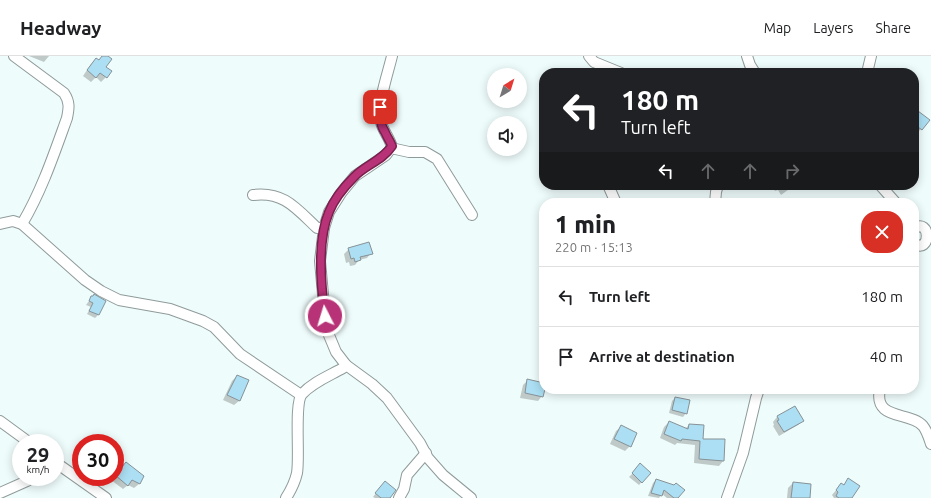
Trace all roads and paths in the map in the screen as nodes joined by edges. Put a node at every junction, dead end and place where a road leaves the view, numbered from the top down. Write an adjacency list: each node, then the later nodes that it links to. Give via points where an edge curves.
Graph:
1 (14, 56): 15 (street, via 64,93 69,106 68,118 44,182)
2 (392, 56): 9 (street, via 380,107 380,118 392,146)
3 (589, 56): 6 (street, via 594,62)
4 (747, 56): 7 (street)
5 (871, 56): 8 (street)
6 (609, 68)
7 (752, 68)
8 (868, 68)
9 (390, 148): 13 (street, via 425,152 437,159); 17 (street, via 386,155 355,176 329,212)
10 (884, 190): 12 (street)
11 (253, 195): 17 (street, via 272,195 289,202 317,228)
12 (892, 198)
13 (472, 215)
14 (0, 224): 15 (street, via 13,221)
15 (22, 224): 23 (street, via 101,291 119,300 170,310 203,321 214,327 240,354)
16 (919, 227): 18 (street)
17 (324, 228): 20 (street, via 320,261 326,328 336,352)
18 (929, 228): 19 (street, via 930,235)
19 (923, 243)
20 (346, 365): 23 (street, via 313,384); 27 (street, via 386,398)
21 (758, 394): 35 (street, via 743,453)
22 (880, 394): 26 (street, via 880,404 888,411 923,426)
23 (301, 395): 32 (street, via 297,414 297,473)
24 (0, 421): 25 (street)
25 (18, 434)
26 (931, 444)
27 (426, 453): 33 (street, via 407,475); 34 (street, via 443,475)
28 (64, 468): 31 (street)
29 (16, 486): 30 (street)
30 (0, 493)
31 (106, 498)
32 (286, 498)
33 (400, 498)
34 (470, 498)
35 (727, 498)

